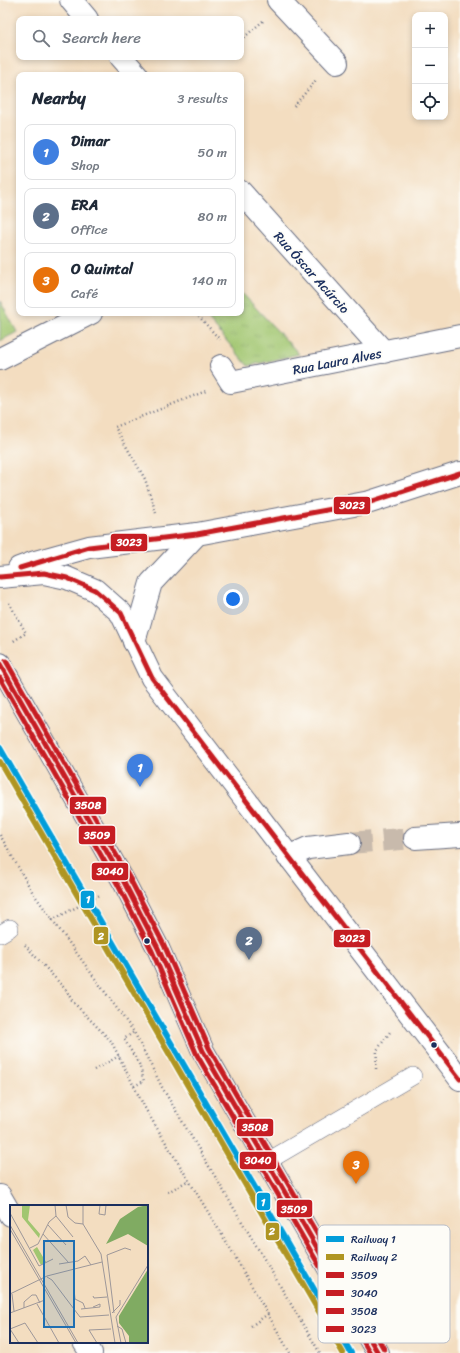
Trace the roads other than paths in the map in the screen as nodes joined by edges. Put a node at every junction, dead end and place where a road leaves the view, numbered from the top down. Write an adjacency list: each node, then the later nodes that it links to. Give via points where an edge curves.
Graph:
1 (71, 0): 3 (street)
2 (278, 0): 5 (street)
3 (84, 16)
4 (124, 60): 6 (street)
5 (336, 61)
6 (134, 72)
7 (244, 195): 10 (street, Rua Óscar Acúrcio)
8 (85, 316): 11 (street)
9 (460, 336): 10 (street, Rua Laura Alves)
10 (384, 352): 12 (street, Rua Laura Alves)
11 (0, 359)
12 (226, 374)
13 (460, 473): 14 (street, via 370,502)
14 (196, 534): 15 (street, via 89,547 35,562); 16 (street, via 151,583)
15 (0, 576): 16 (street, via 44,573 67,578 95,590 121,613)
16 (134, 642): 21 (street, via 152,678)
17 (0, 664): 24 (street, via 124,882 158,948 203,1051)
18 (460, 834): 19 (street)
19 (415, 838)
20 (349, 843): 21 (street, via 308,848)
21 (288, 857): 23 (street)
22 (413, 1076): 24 (lane)
23 (460, 1079)
24 (268, 1161): 27 (street)
25 (0, 1196): 26 (street)
26 (10, 1213)
27 (318, 1248)
28 (85, 1343): 30 (street)
29 (372, 1343): 31 (street)
30 (91, 1353)
31 (378, 1353)

